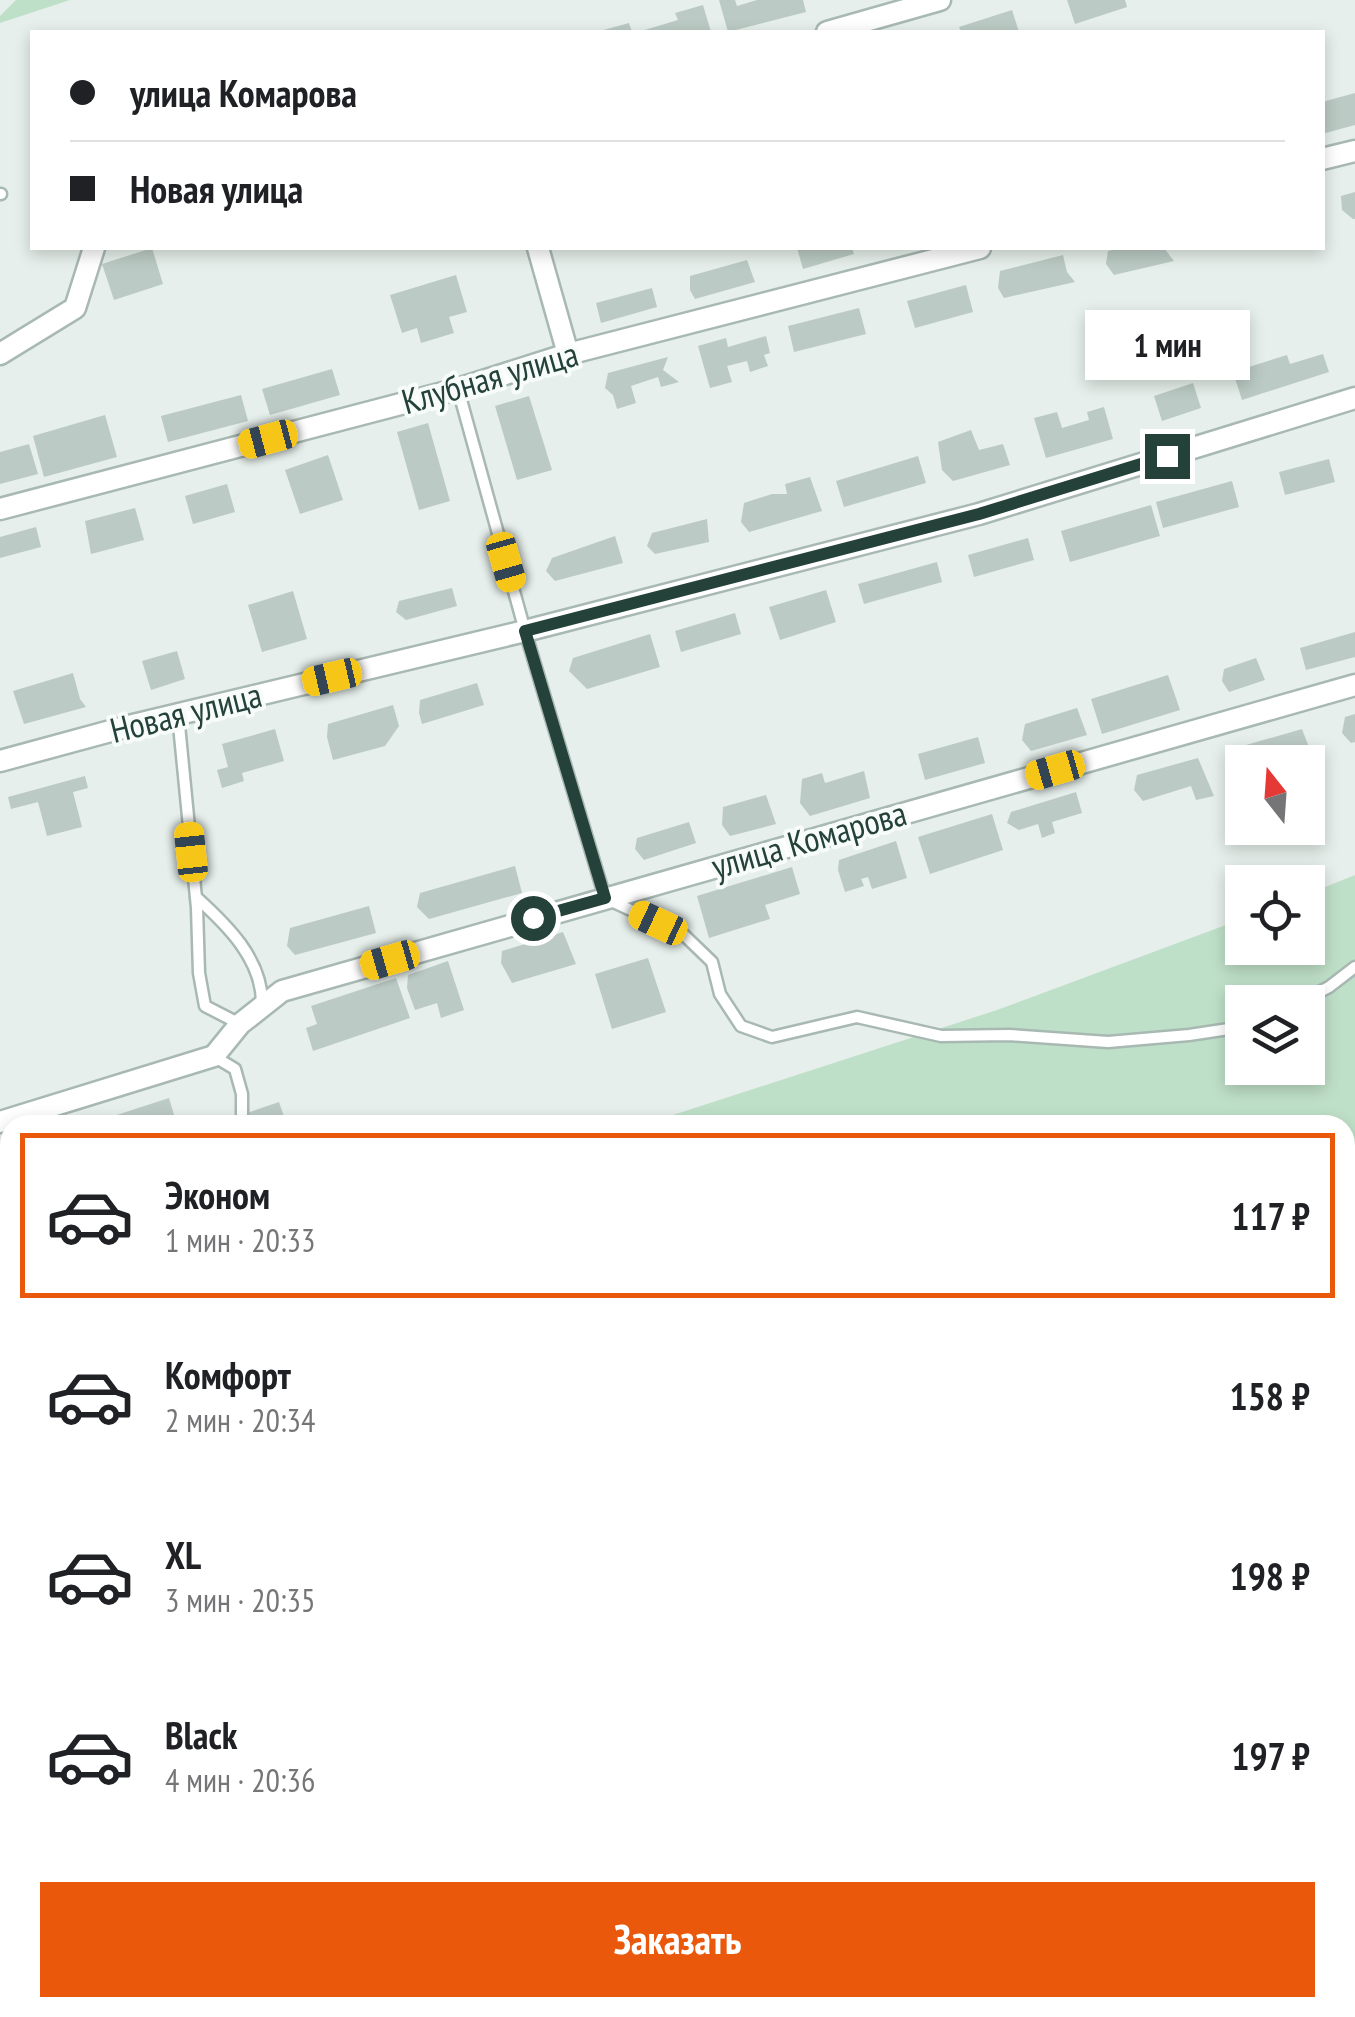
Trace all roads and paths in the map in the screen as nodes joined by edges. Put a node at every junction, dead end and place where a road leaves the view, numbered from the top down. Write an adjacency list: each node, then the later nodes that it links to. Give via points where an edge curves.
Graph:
1 (940, 0): 2 (street)
2 (834, 30)
3 (1355, 151): 4 (street)
4 (1325, 158)
5 (93, 250): 8 (street, via 76,308)
6 (539, 250): 9 (street)
7 (972, 250): 9 (street, Клубная улица)
8 (0, 354)
9 (568, 354): 10 (street, Клубная улица)
10 (458, 390): 12 (street, Клубная улица); 13 (lane)
11 (1355, 398): 13 (street, Новая улица, via 979,514)
12 (0, 509)
13 (525, 631): 15 (street, Новая улица); 18 (lane)
14 (1355, 686): 18 (street, улица Комарова)
15 (178, 714): 16 (street, Новая улица); 17 (lane)
16 (0, 761)
17 (196, 897): 21 (lane, via 246,951 262,984); 22 (lane, via 205,1006)
18 (605, 898): 21 (street, улица Комарова, via 282,991); 23 (lane, via 684,935 712,962 720,994 742,1026 772,1037 856,1018 941,1036 1108,1042)
19 (1355, 967): 20 (lane)
20 (1325, 989)
21 (262, 1004): 22 (street, улица Комарова)
22 (240, 1024): 24 (street, улица Комарова)
23 (1225, 1029)
24 (214, 1056): 25 (street); 26 (lane, via 235,1069)
25 (23, 1115)
26 (242, 1115)

